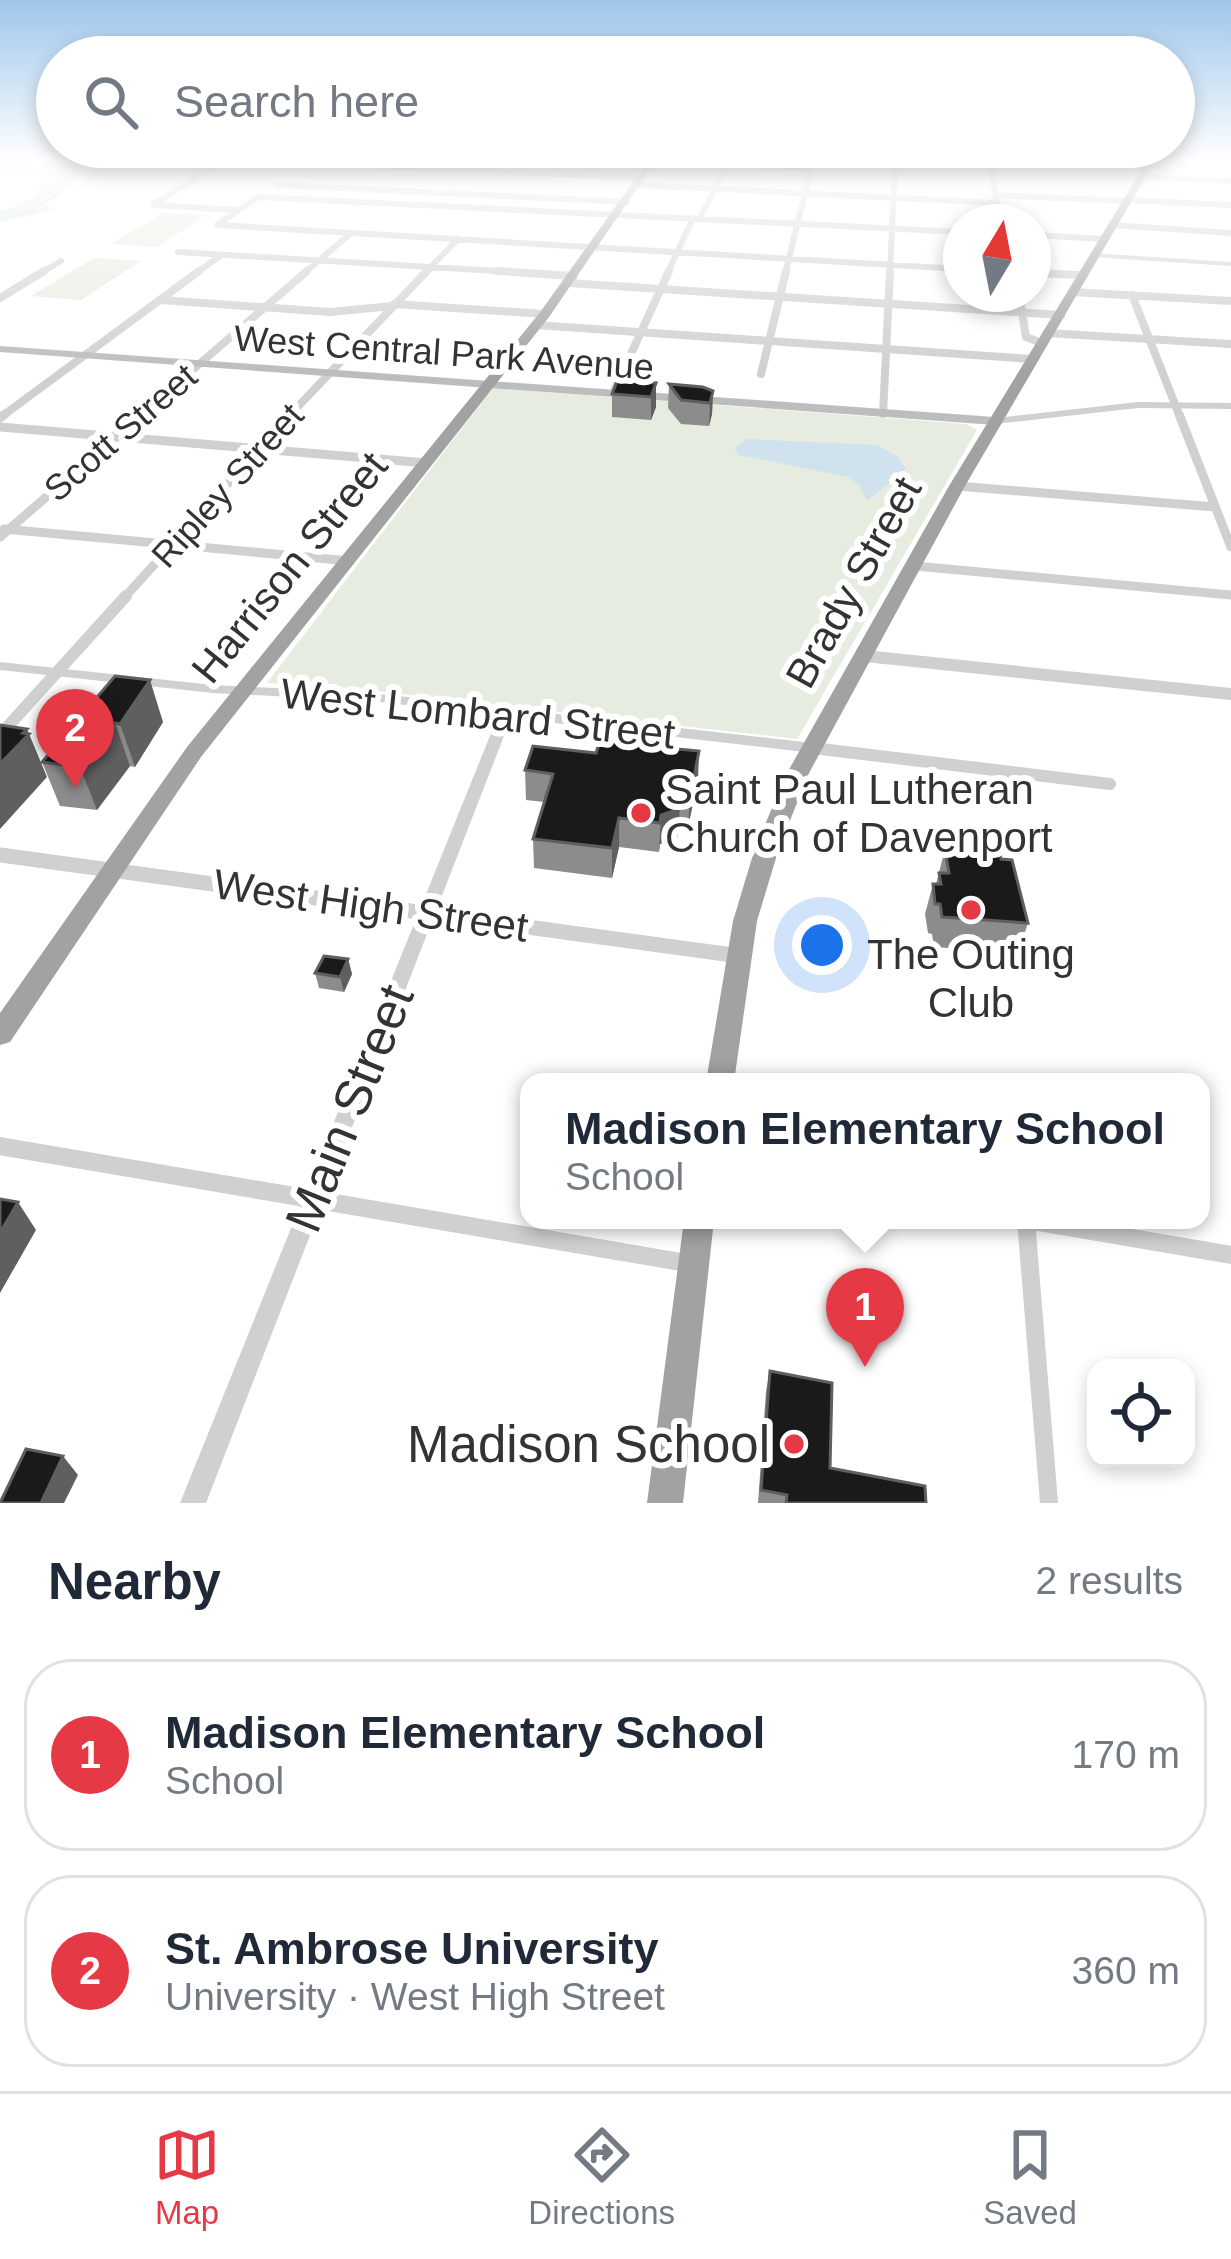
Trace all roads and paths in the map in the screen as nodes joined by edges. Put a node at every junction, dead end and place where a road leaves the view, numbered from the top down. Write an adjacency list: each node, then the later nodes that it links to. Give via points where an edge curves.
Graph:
1 (320, 231): 8 (street)
2 (607, 231): 13 (highway, Harrison Street)
3 (690, 231): 15 (street)
4 (796, 231): 17 (street)
5 (893, 231): 21 (street)
6 (1108, 231): 12 (highway, Brady Street)
7 (1213, 232): 9 (street); 12 (street)
8 (351, 233): 11 (street); 19 (street, Scott Street)
9 (1231, 233)
10 (1051, 236): 12 (street)
11 (458, 239): 13 (street); 23 (street, Ripley Street)
12 (1103, 240): 20 (street); 26 (highway, Brady Street)
13 (596, 247): 15 (street); 25 (highway, Harrison Street)
14 (178, 252): 16 (street)
15 (678, 252): 17 (street); 27 (street)
16 (221, 255): 19 (street); 31 (street)
17 (790, 258): 21 (street); 29 (street)
18 (61, 261): 30 (street)
19 (318, 261): 23 (street); 36 (street, Scott Street)
20 (1231, 264)
21 (892, 265): 22 (street); 33 (street)
22 (943, 267)
23 (430, 268): 25 (street); 34 (street, Ripley Street)
24 (1051, 277): 26 (street)
25 (572, 280): 27 (street); 39 (highway, Harrison Street)
26 (1076, 283): 28 (street); 38 (highway, Brady Street)
27 (660, 289): 29 (street); 40 (street)
28 (1132, 295): 32 (street); 41 (street)
29 (780, 297): 33 (street); 42 (street)
30 (0, 298)
31 (159, 300): 36 (street); 47 (street)
32 (1231, 301)
33 (891, 304): 35 (street); 46 (street)
34 (393, 305): 36 (street); 39 (street); 49 (street, Ripley Street)
35 (943, 307)
36 (263, 308): 48 (street, Scott Street)
37 (1021, 312): 38 (street); 44 (street, via 1026,337)
38 (1061, 315): 44 (highway, Brady Street)
39 (541, 319): 40 (street); 51 (highway, Harrison Street)
40 (640, 332): 42 (street); 52 (street)
41 (1150, 339): 43 (street); 44 (street); 54 (street)
42 (770, 341): 46 (street); 50 (street)
43 (1231, 344)
44 (1040, 345): 46 (street); 53 (highway, Brady Street)
45 (0, 349): 47 (main road, West Central Park Avenue)
46 (889, 349): 56 (street)
47 (83, 356): 48 (main road, West Central Park Avenue); 58 (street)
48 (197, 364): 49 (main road, West Central Park Avenue); 61 (street, Scott Street)
49 (328, 373): 51 (main road, West Central Park Avenue); 62 (street, Ripley Street)
50 (761, 374)
51 (489, 384): 52 (main road, West Central Park Avenue); 63 (highway, Harrison Street)
52 (612, 394): 56 (main road, West Central Park Avenue)
53 (1009, 400): 57 (street); 59 (highway, Brady Street)
54 (1174, 404): 55 (street); 57 (street); 65 (street)
55 (1231, 406)
56 (883, 414): 59 (main road, West Central Park Avenue)
57 (1052, 415): 59 (street)
58 (0, 418)
59 (995, 421): 64 (highway, Brady Street)
60 (0, 427): 61 (street)
61 (116, 437): 62 (street); 67 (street, Scott Street)
62 (258, 449): 63 (street); 68 (street, Ripley Street)
63 (427, 463): 70 (highway, Harrison Street)
64 (957, 486): 65 (street); 71 (highway, Brady Street)
65 (1215, 507): 66 (street)
66 (1227, 530): 69 (street)
67 (3, 531): 68 (street)
68 (173, 544): 70 (street); 75 (street, Ripley Street)
69 (1231, 547)
70 (350, 561): 76 (highway, Harrison Street)
71 (915, 566): 72 (street); 73 (highway, Brady Street)
72 (1231, 596)
73 (865, 656): 77 (street); 80 (highway, Brady Street)
74 (0, 667): 75 (street, West Lombard Street)
75 (57, 673): 76 (street, West Lombard Street); 79 (street, Ripley Street)
76 (243, 691): 78 (street, West Lombard Street); 83 (highway, Harrison Street)
77 (1231, 694)
78 (506, 713): 80 (street, West Lombard Street); 84 (street, Main Street)
79 (0, 735)
80 (813, 748): 81 (street); 85 (highway, Brady Street, via 767,848)
81 (1110, 784)
82 (0, 855): 83 (street, West High Street)
83 (112, 870): 84 (street, West High Street); 86 (highway, Harrison Street)
84 (428, 913): 85 (street, West High Street); 89 (street, Main Street)
85 (741, 956): 87 (highway, Brady Street)
86 (0, 1034)
87 (722, 1073)
88 (0, 1146): 89 (street)
89 (313, 1198): 94 (street); 95 (street, Main Street)
90 (698, 1229): 94 (highway)
91 (1027, 1229): 97 (street)
92 (1079, 1229): 93 (street)
93 (1231, 1255)
94 (694, 1264): 96 (highway)
95 (193, 1503)
96 (665, 1503)
97 (1049, 1503)

